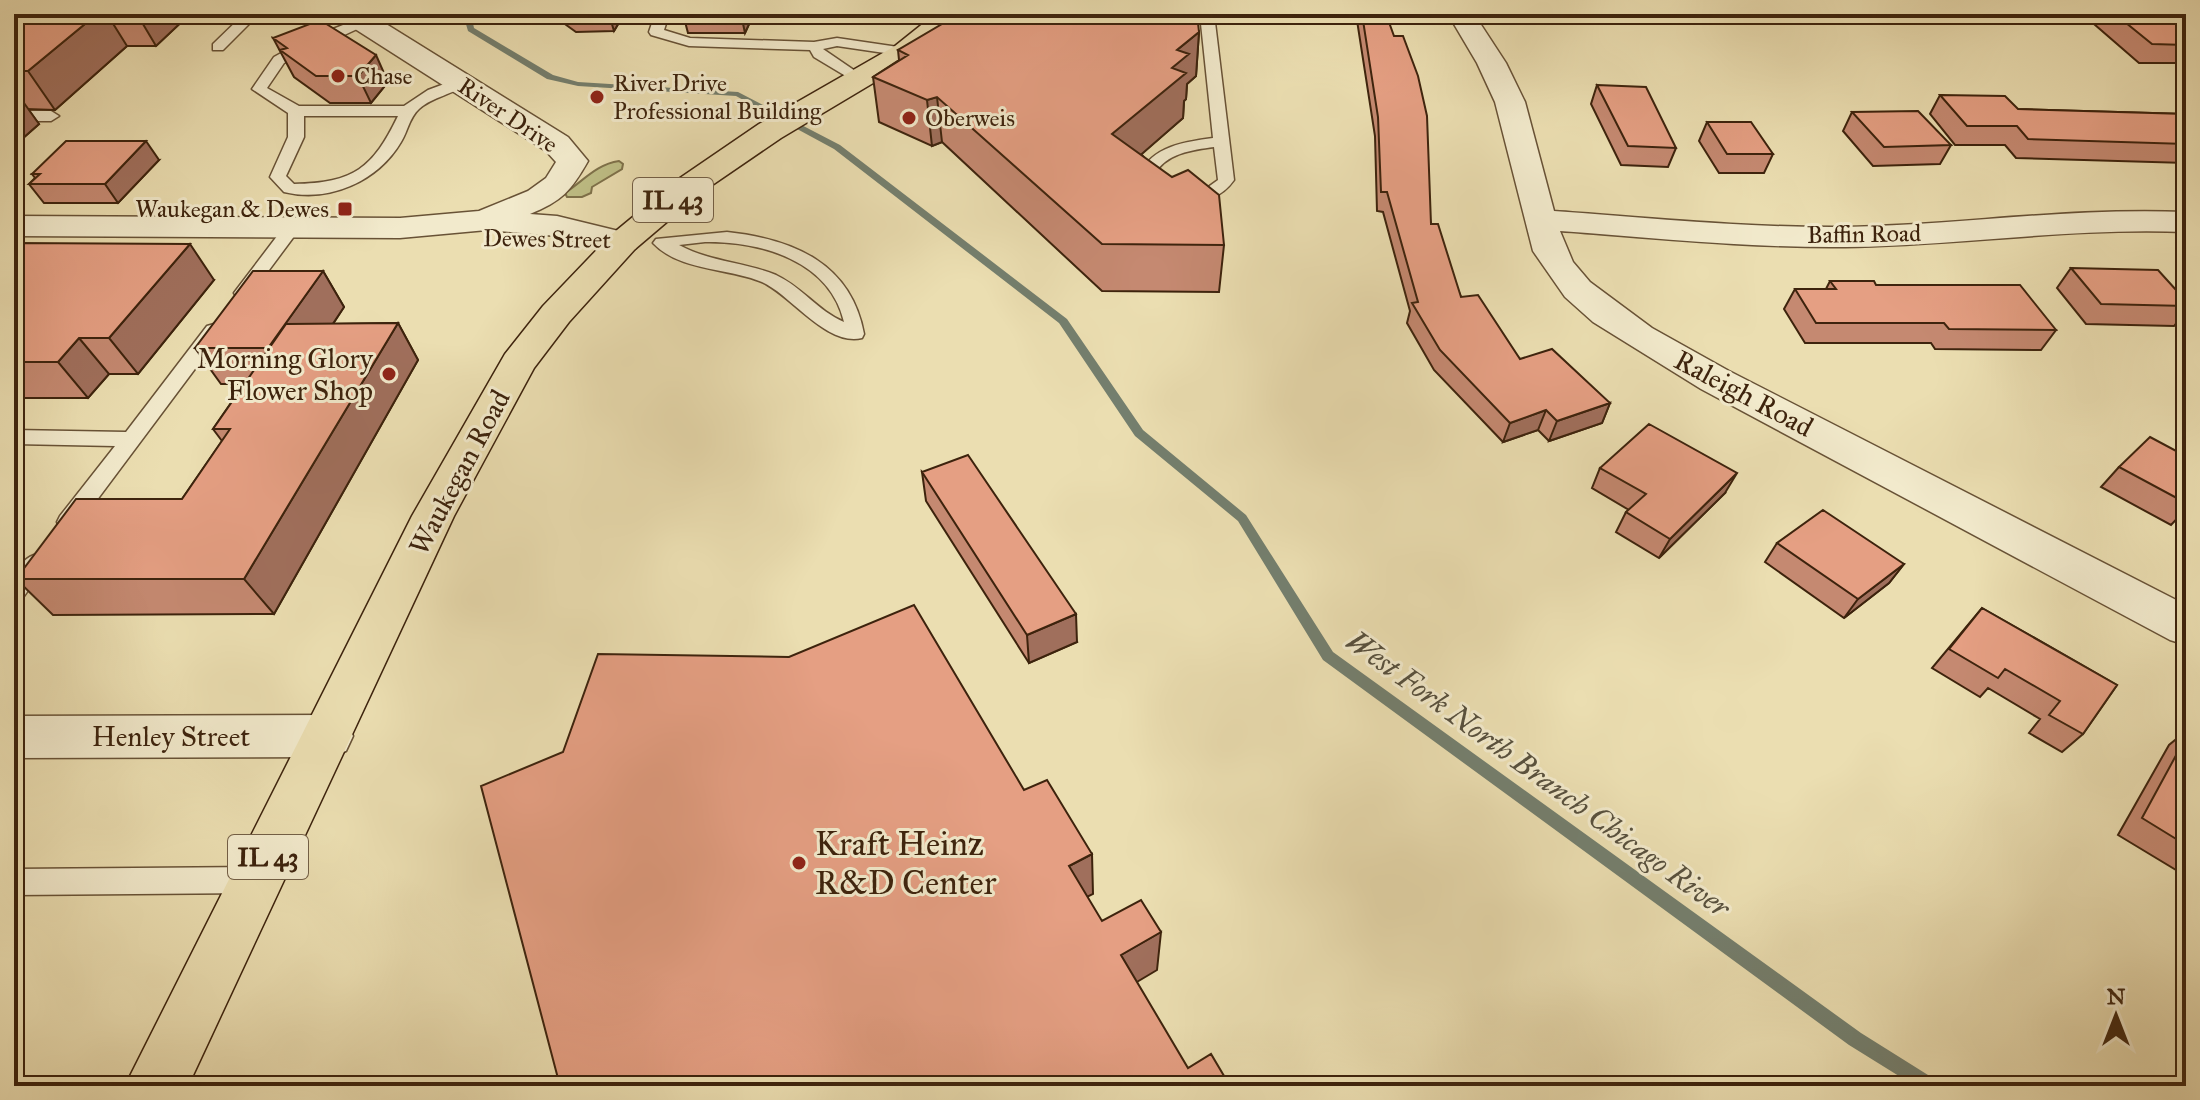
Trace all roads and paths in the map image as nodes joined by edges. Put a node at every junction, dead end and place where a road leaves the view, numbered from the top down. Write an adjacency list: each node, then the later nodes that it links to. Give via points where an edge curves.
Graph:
1 (21, 14): 8 (lane)
2 (252, 14): 10 (lane)
3 (662, 14): 9 (lane, via 656,32 689,42)
4 (952, 14): 11 (main road, Waukegan Road / IL 43)
5 (1207, 14): 18 (lane)
6 (1461, 14): 20 (street, Raleigh Road, via 1515,112)
7 (357, 18): 13 (street, River Drive); 14 (lane, via 279,60 259,89)
8 (14, 19)
9 (814, 46): 11 (lane, via 837,42); 12 (lane)
10 (218, 47)
11 (905, 52): 12 (main road, Waukegan Road / IL 43)
12 (859, 80): 25 (main road, Waukegan Road / IL 43, via 691,185)
13 (460, 83): 15 (lane); 19 (street, River Drive, via 557,144 572,161 559,184 540,198)
14 (296, 111): 15 (lane); 15 (lane, via 296,137 278,177 290,189 332,189 367,175 393,144)
15 (408, 111)
16 (14, 116): 17 (lane)
17 (51, 116)
18 (1222, 141): 18 (lane, via 1226,180 1207,196 1162,194 1146,175 1157,158)
19 (487, 220): 24 (street, Dewes Street); 25 (street, Dewes Street, via 557,226)
20 (1541, 220): 21 (street, Baffin Road, via 1845,237 2050,221); 31 (street, Raleigh Road, via 1547,244 1573,285 1629,329)
21 (2186, 222)
22 (14, 226): 23 (street, Dewes Street)
23 (293, 227): 24 (street, Dewes Street); 29 (lane)
24 (400, 228): 25 (street, Dewes Street, via 527,242)
25 (623, 242): 32 (main road, Waukegan Road / IL 43, via 518,363 433,516)
26 (814, 266): 27 (lane); 27 (lane, via 836,284 850,309 855,334 820,319); 27 (lane, via 773,246 742,239 662,243 688,257)
27 (781, 285)
28 (14, 438): 29 (lane)
29 (131, 439): 30 (lane)
30 (14, 593)
31 (2186, 627)
32 (328, 736): 33 (street, Henley Street); 34 (main road, Waukegan Road / IL 43)
33 (14, 737)
34 (257, 880): 35 (lane); 36 (main road, Waukegan Road / IL 43)
35 (14, 882)
36 (156, 1086)

